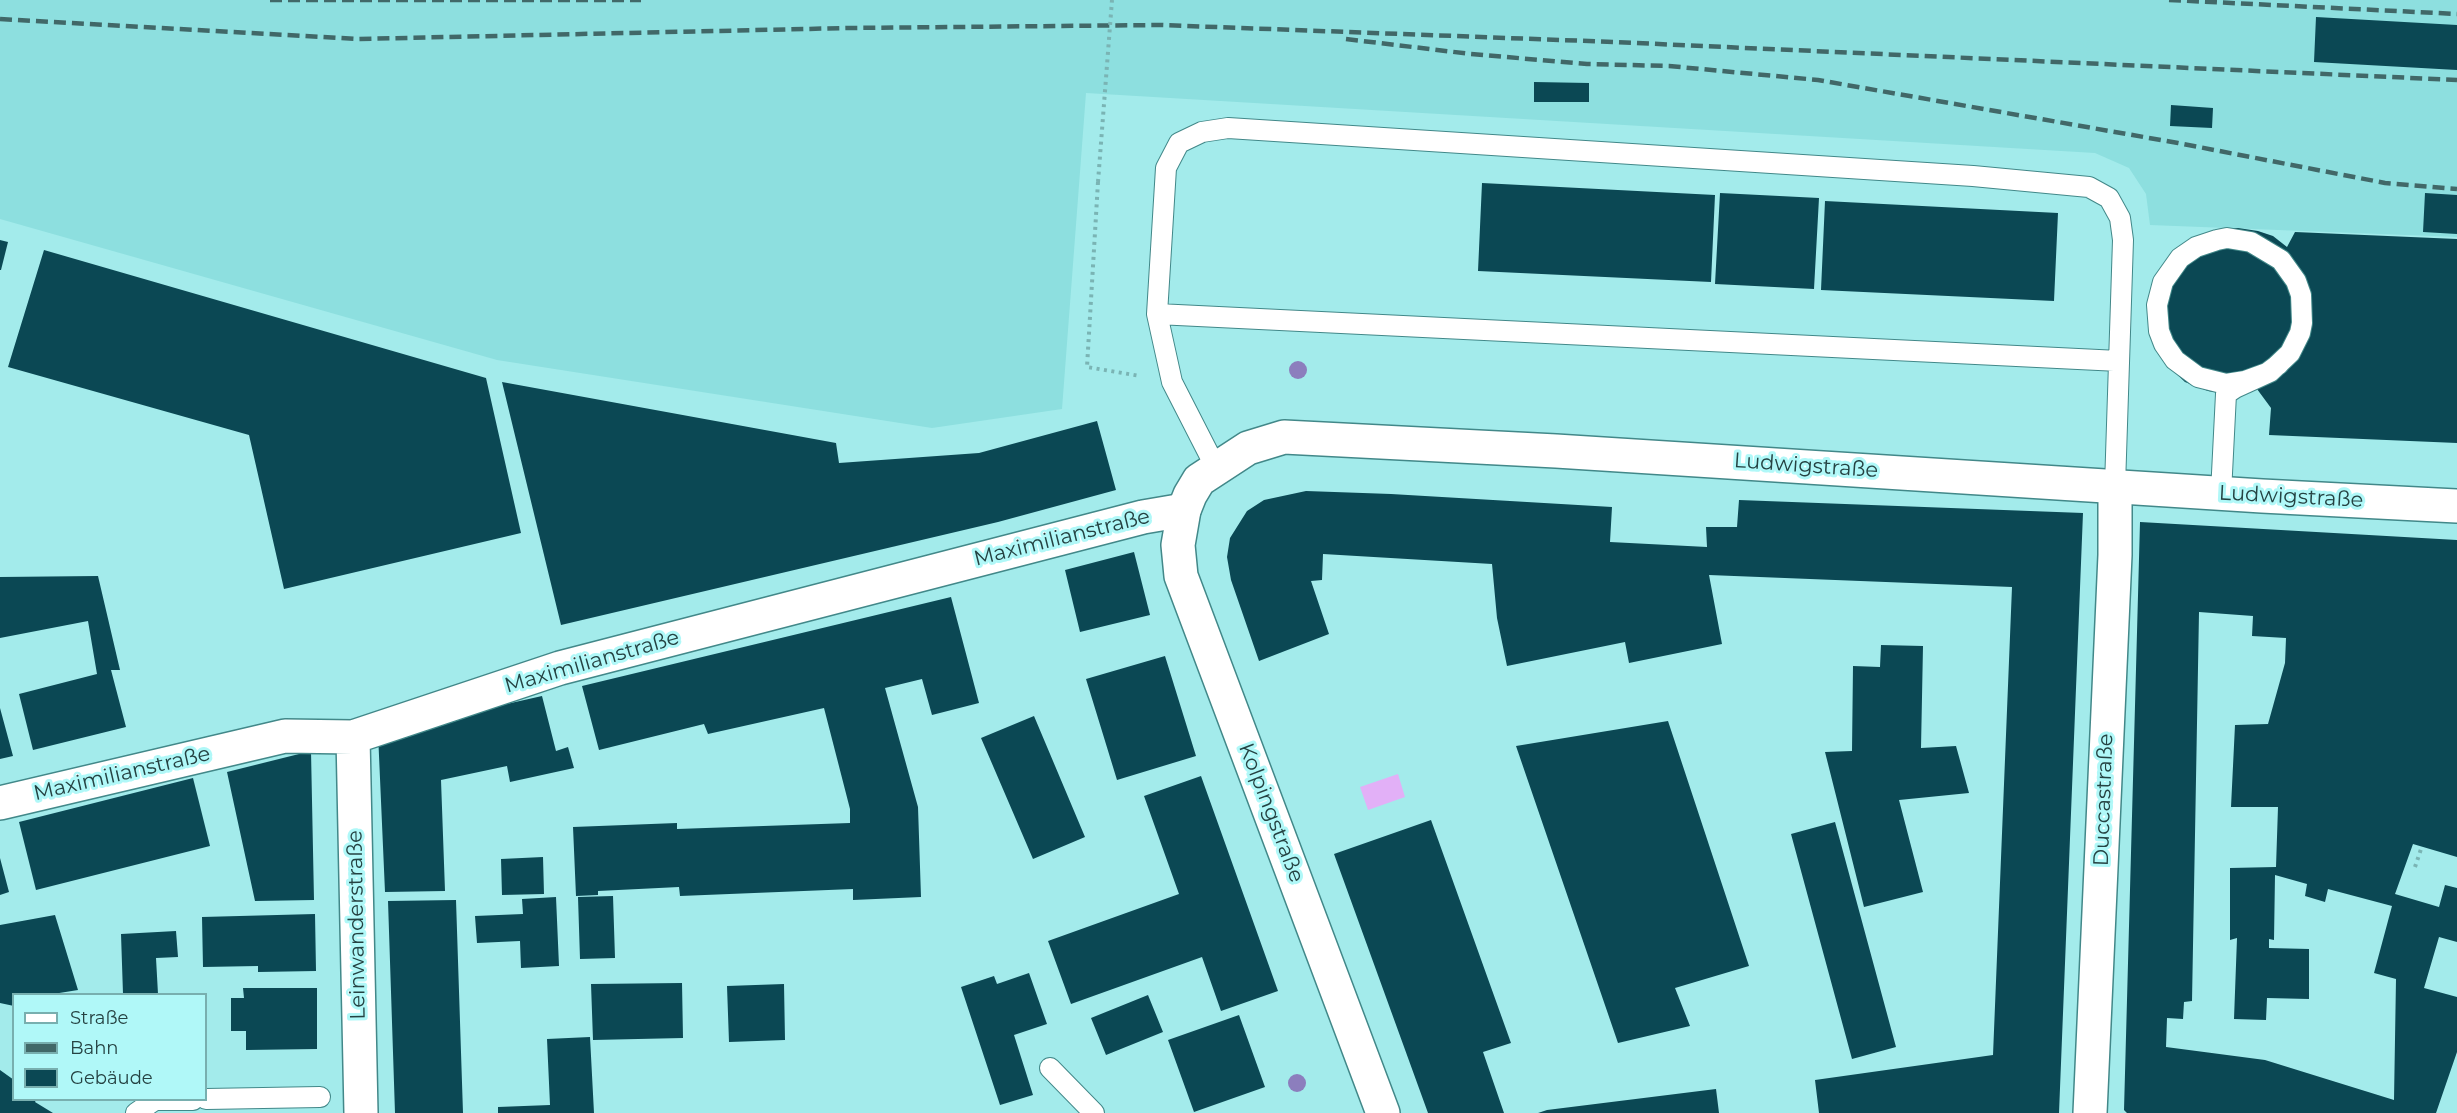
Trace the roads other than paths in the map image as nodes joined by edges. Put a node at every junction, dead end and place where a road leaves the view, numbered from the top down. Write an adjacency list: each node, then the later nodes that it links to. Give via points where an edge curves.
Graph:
1 (1157, 314): 2 (lane); 2 (lane, via 1166,168 1179,143 1202,132 1228,128 1973,176 2089,187 2109,198 2120,218 2123,240); 4 (lane, via 1172,382)
2 (2119, 361): 5 (lane)
3 (2279, 364): 6 (lane, via 2267,373 2226,384 2187,371 2168,351 2159,331 2157,305 2167,274 2188,252 2227,238 2251,242 2272,252 2291,272 2301,296 2302,323 2295,344 2280,365 2260,378 2226,394)
4 (1216, 468): 5 (street, Ludwigstraße, via 1248,448 1284,437); 8 (street, Ludwigstraße, via 1199,480)
5 (2115, 486): 6 (street, Ludwigstraße); 19 (street, Duccastraße)
6 (2221, 493): 7 (street, Ludwigstraße)
7 (2457, 506)
8 (1184, 510): 9 (street, Maximilianstraße, via 1143,517 560,668); 18 (street, Kolpingstraße, via 1178,545 1181,576)
9 (353, 737): 10 (street, Maximilianstraße, via 285,736); 16 (street, Leinwanderstraße)
10 (0, 803)
11 (1050, 1068): 17 (lane)
12 (320, 1097): 13 (lane)
13 (207, 1099)
14 (154, 1101): 15 (lane)
15 (136, 1113)
16 (361, 1113)
17 (1094, 1113)
18 (1383, 1113)
19 (2090, 1113)

